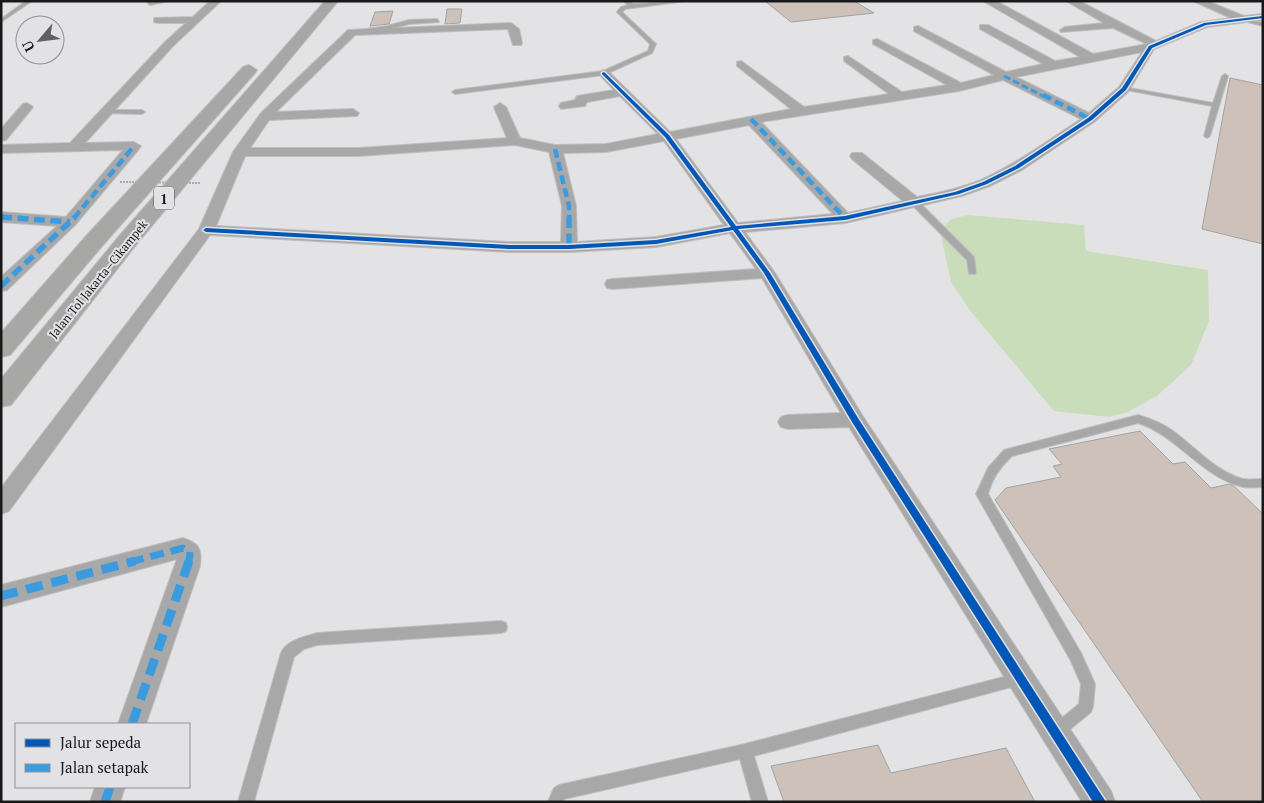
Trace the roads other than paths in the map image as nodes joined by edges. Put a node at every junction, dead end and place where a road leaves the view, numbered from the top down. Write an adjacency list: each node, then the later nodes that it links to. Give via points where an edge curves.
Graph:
1 (30, 1): 17 (lane)
2 (164, 1): 11 (street)
3 (216, 1): 16 (street)
4 (312, 1): 73 (highway, Jalan Tol Jakarta–Cikampek / 1, via 95,240)
5 (332, 1): 74 (highway, Jalan Tol Jakarta–Cikampek / 1, via 128,240)
6 (626, 1): 12 (lane)
7 (684, 1): 12 (lane)
8 (988, 1): 30 (street)
9 (1071, 1): 19 (street)
10 (1198, 1): 14 (street)
11 (149, 4)
12 (632, 6): 34 (lane, via 619,12 653,44 653,48)
13 (1263, 17): 14 (street)
14 (1242, 19): 20 (lane); 29 (street, via 1205,24)
15 (158, 20): 16 (street)
16 (195, 20): 28 (street)
17 (1, 21)
18 (437, 21): 24 (lane, via 409,22)
19 (1115, 25): 23 (street); 29 (street)
20 (1263, 25)
21 (984, 27): 33 (street)
22 (918, 28): 35 (street)
23 (1065, 30)
24 (352, 32): 27 (street, via 511,26); 50 (street)
25 (877, 42): 37 (street)
26 (154, 43): 28 (street)
27 (517, 43)
28 (169, 44): 47 (street)
29 (1153, 46): 30 (street); 38 (street)
30 (1091, 58): 33 (street)
31 (848, 59): 41 (street)
32 (741, 64): 46 (street)
33 (1053, 65): 35 (street)
34 (604, 73): 39 (lane); 40 (street)
35 (1004, 76): 37 (street); 52 (street)
36 (1225, 76): 42 (lane)
37 (959, 87): 41 (street)
38 (1124, 89): 42 (lane); 52 (street)
39 (455, 92)
40 (620, 92): 43 (street, via 581,99 579,104); 53 (street)
41 (900, 96): 46 (street)
42 (1215, 105): 54 (lane)
43 (565, 106)
44 (28, 107): 55 (street)
45 (500, 107): 56 (street)
46 (801, 111): 51 (street)
47 (104, 112): 48 (lane); 57 (street)
48 (142, 112)
49 (353, 113): 50 (street)
50 (265, 116): 60 (street)
51 (751, 119): 53 (street); 64 (street)
52 (1090, 119): 62 (street, via 1053,146 985,183)
53 (668, 136): 59 (street, via 606,148); 66 (street)
54 (1207, 136)
55 (1, 137)
56 (515, 141): 59 (street); 60 (street, via 359,152)
57 (75, 146): 58 (street); 65 (street, via 134,146)
58 (1, 149)
59 (555, 149): 68 (street, via 569,206)
60 (240, 152): 67 (street)
61 (857, 156): 62 (street)
62 (915, 203): 64 (street); 69 (lane, via 971,259)
63 (1, 217): 65 (street)
64 (845, 218): 66 (street)
65 (70, 222): 72 (street)
66 (735, 228): 68 (street, via 656,242); 70 (street)
67 (206, 230): 68 (street, via 509,247); 78 (street)
68 (569, 247)
69 (972, 272)
70 (767, 273): 71 (street); 75 (street)
71 (613, 284)
72 (1, 286)
73 (1, 349)
74 (1, 398)
75 (855, 420): 76 (street); 81 (street)
76 (788, 422)
77 (1263, 483): 83 (lane, via 1238,482 1224,476 1154,425 1138,419 1008,454 997,462 982,494 1088,684 1086,707)
78 (1, 505)
79 (1, 596): 82 (street, via 183,548 190,552 188,566)
80 (501, 627): 87 (lane, via 317,638 300,644 288,654)
81 (1023, 679): 83 (street); 84 (lane)
82 (132, 723)
83 (1056, 732): 90 (street)
84 (745, 751): 88 (lane, via 559,793); 89 (lane)
85 (110, 788): 86 (street)
86 (105, 802)
87 (246, 802)
88 (555, 802)
89 (760, 802)
90 (1100, 802)

